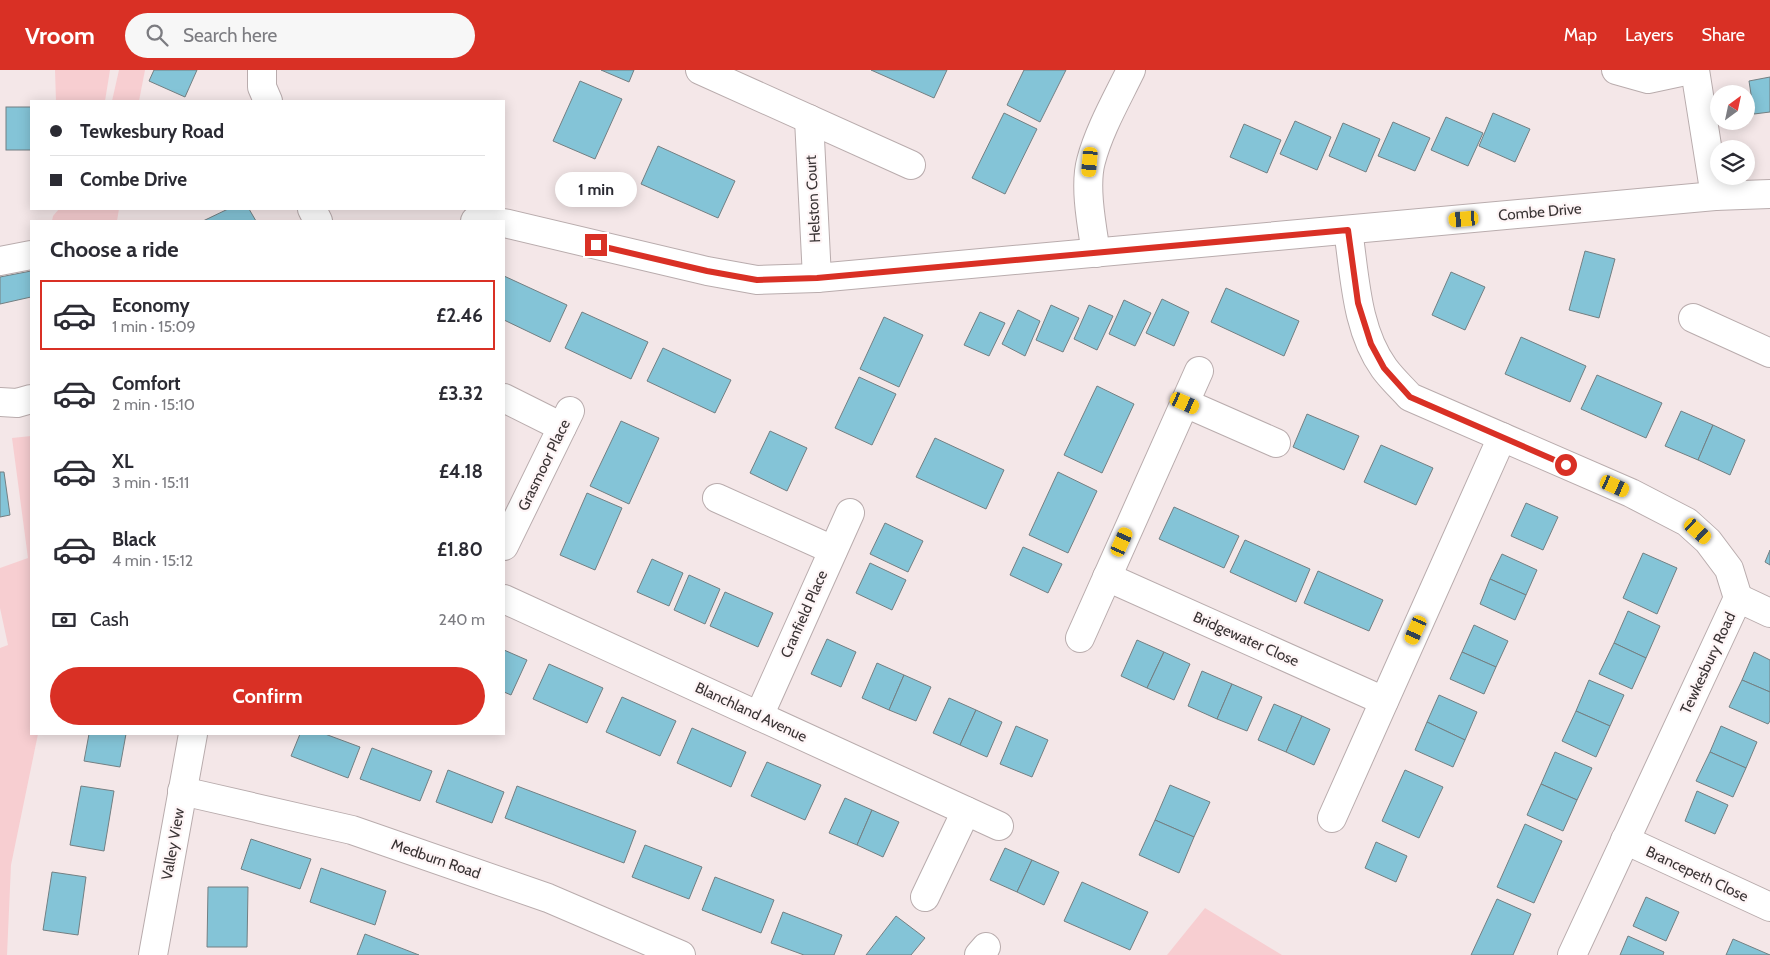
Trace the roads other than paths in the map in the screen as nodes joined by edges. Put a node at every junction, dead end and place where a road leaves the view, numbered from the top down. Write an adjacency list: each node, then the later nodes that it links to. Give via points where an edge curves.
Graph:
1 (262, 70): 7 (street, via 262,86)
2 (700, 70): 8 (street)
3 (1131, 70): 16 (street, via 1090,162 1088,182)
4 (1616, 70): 5 (street, via 1648,79)
5 (1690, 70)
6 (1695, 70): 11 (street)
7 (268, 100)
8 (809, 119): 9 (street); 19 (street, Helston Court)
9 (911, 165)
10 (1770, 194): 11 (street, Combe Drive)
11 (1716, 196): 15 (street, Combe Drive)
12 (478, 220): 13 (street)
13 (492, 220)
14 (505, 223): 19 (street, Combe Drive, via 757,280)
15 (1348, 230): 16 (street, Combe Drive); 27 (street, Tewkesbury Road, via 1358,303 1371,344 1384,368 1410,397)
16 (1096, 253): 19 (street, Combe Drive)
17 (30, 254): 18 (street)
18 (0, 261)
19 (817, 278)
20 (1693, 318): 21 (street)
21 (1770, 353)
22 (1199, 370): 26 (street)
23 (505, 398): 31 (street, Grasmoor Place, via 566,419)
24 (30, 399): 25 (street, via 17,403)
25 (0, 402)
26 (1185, 403): 28 (street); 33 (street)
27 (1502, 437): 34 (street, Tewkesbury Road, via 1631,493 1687,522 1708,541 1729,568); 38 (street)
28 (1276, 443)
29 (717, 498): 32 (street)
30 (850, 513): 32 (street, Cranfield Place)
31 (505, 544)
32 (833, 550): 39 (street, Cranfield Place)
33 (1107, 577): 37 (street); 38 (street, Bridgewater Close)
34 (1738, 598): 36 (street); 45 (street, Tewkesbury Road)
35 (505, 599): 39 (street, Blanchland Avenue)
36 (1770, 613)
37 (1080, 638)
38 (1384, 701): 43 (street)
39 (759, 716): 42 (street, Blanchland Avenue)
40 (193, 735): 41 (street, Valley View)
41 (182, 791): 48 (street, Valley View); 49 (street, Medburn Road, via 352,830 548,898)
42 (966, 811): 44 (street, Blanchland Avenue); 46 (street)
43 (1332, 818)
44 (999, 826)
45 (1625, 840): 47 (street, Brancepeth Close); 50 (street, Tewkesbury Road)
46 (925, 897)
47 (1770, 907)
48 (153, 955)
49 (682, 955)
50 (1572, 955)

